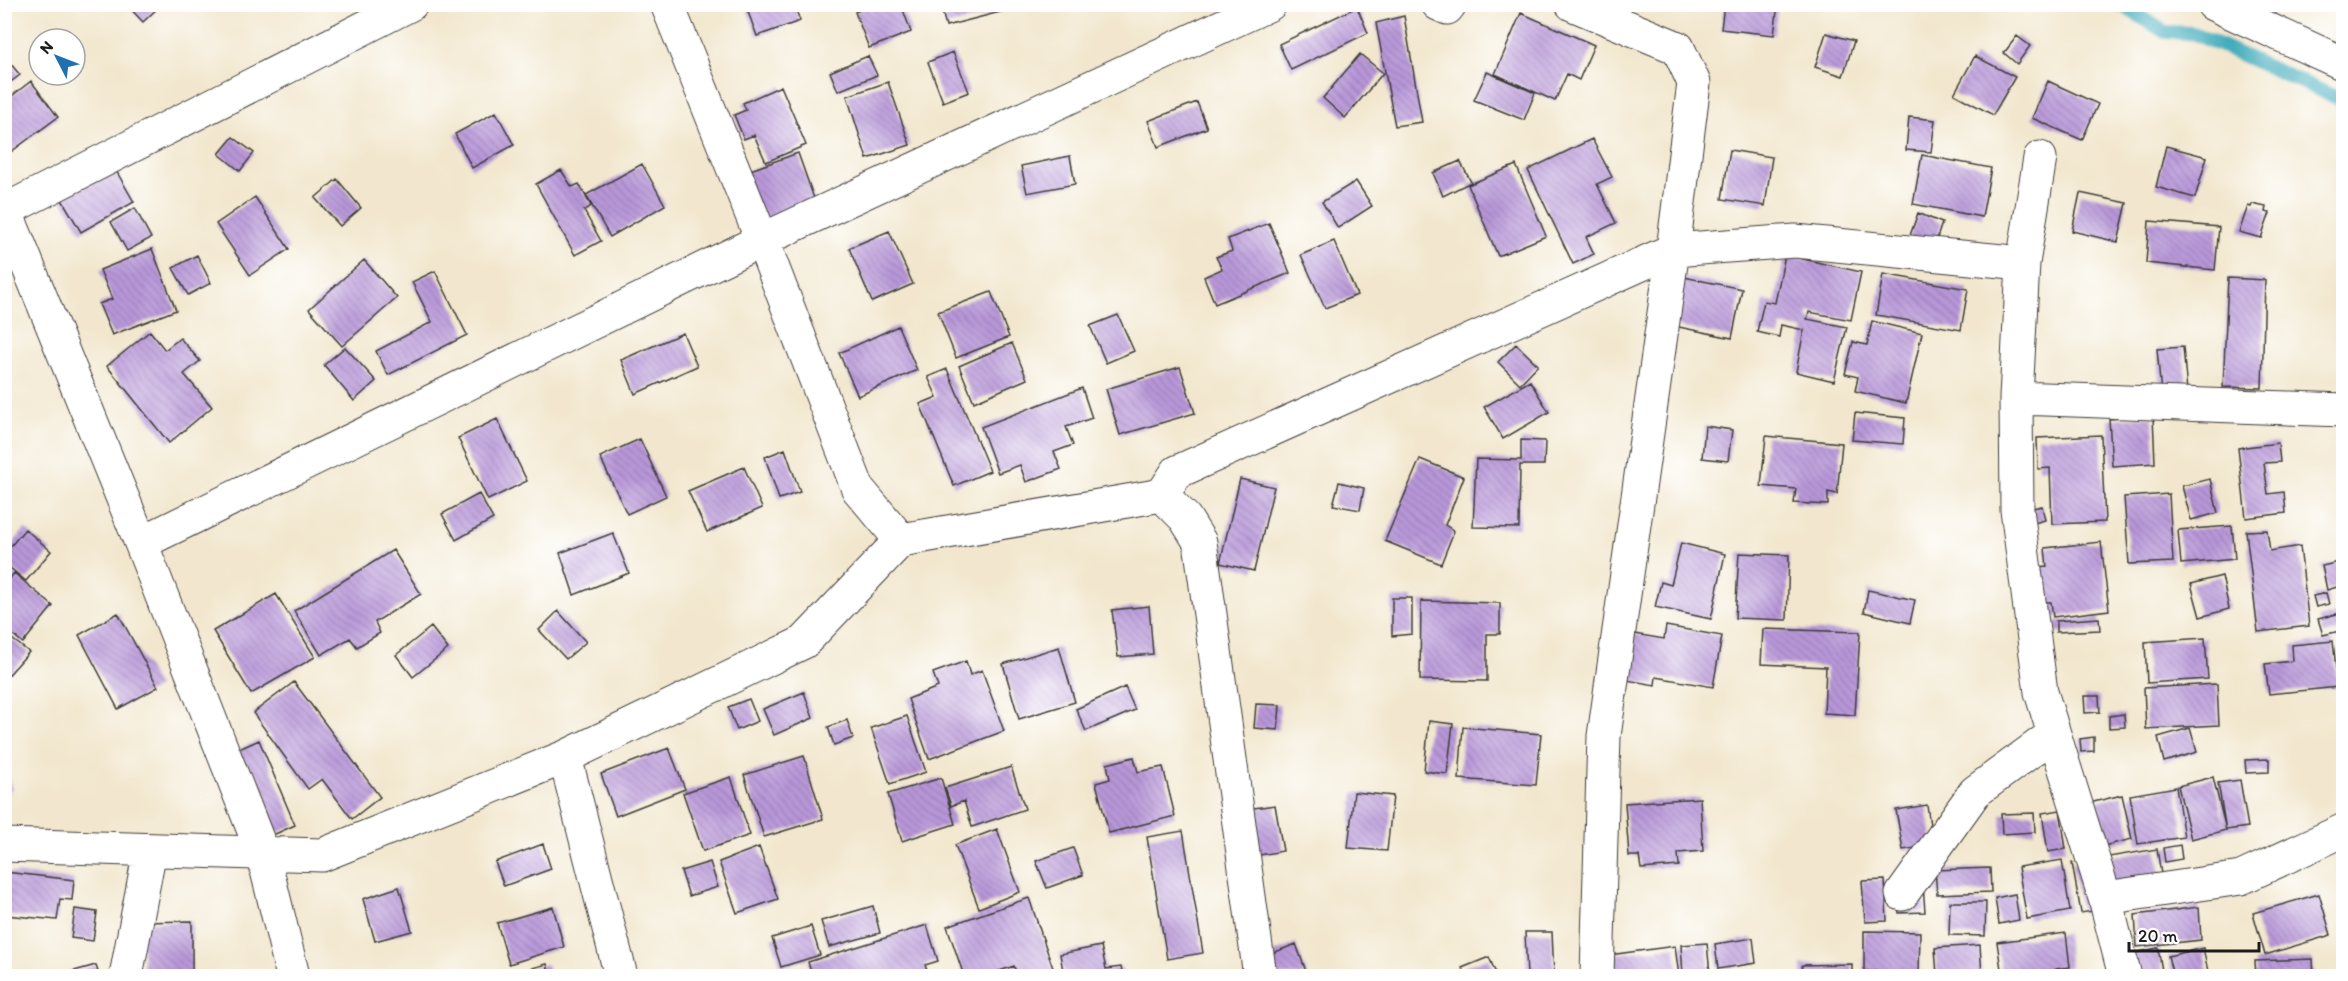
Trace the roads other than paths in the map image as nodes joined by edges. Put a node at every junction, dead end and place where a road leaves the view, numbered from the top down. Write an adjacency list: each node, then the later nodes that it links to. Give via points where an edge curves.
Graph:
1 (411, 4): 10 (street)
2 (667, 4): 11 (street)
3 (1270, 4): 11 (street)
4 (1438, 4): 5 (street, via 1447,8)
5 (1450, 4)
6 (1572, 4): 12 (street, via 1678,48 1694,83)
7 (2213, 4): 8 (street)
8 (2343, 64)
9 (2040, 158): 13 (street)
10 (5, 209): 18 (street)
11 (762, 240): 17 (street, via 858,489); 18 (street)
12 (1673, 250): 13 (street, via 1795,241); 16 (street, via 1177,472); 31 (street, via 1604,736)
13 (2023, 263): 14 (street)
14 (2016, 398): 15 (street); 19 (street, via 2017,510 2041,692)
15 (2343, 410)
16 (1162, 495): 17 (street); 30 (street, via 1185,518 1200,542)
17 (901, 540): 20 (street, via 804,642)
18 (141, 543): 24 (street)
19 (2054, 734): 25 (street, via 1975,792); 26 (street)
20 (565, 757): 24 (street, via 322,855); 29 (street)
21 (2343, 830): 26 (street, via 2241,878)
22 (4, 845): 23 (street)
23 (150, 850): 24 (street); 27 (street)
24 (262, 854): 28 (street)
25 (1902, 894)
26 (2105, 898): 32 (street)
27 (126, 976)
28 (292, 976)
29 (621, 976)
30 (1260, 976)
31 (1597, 976)
32 (2125, 976)

